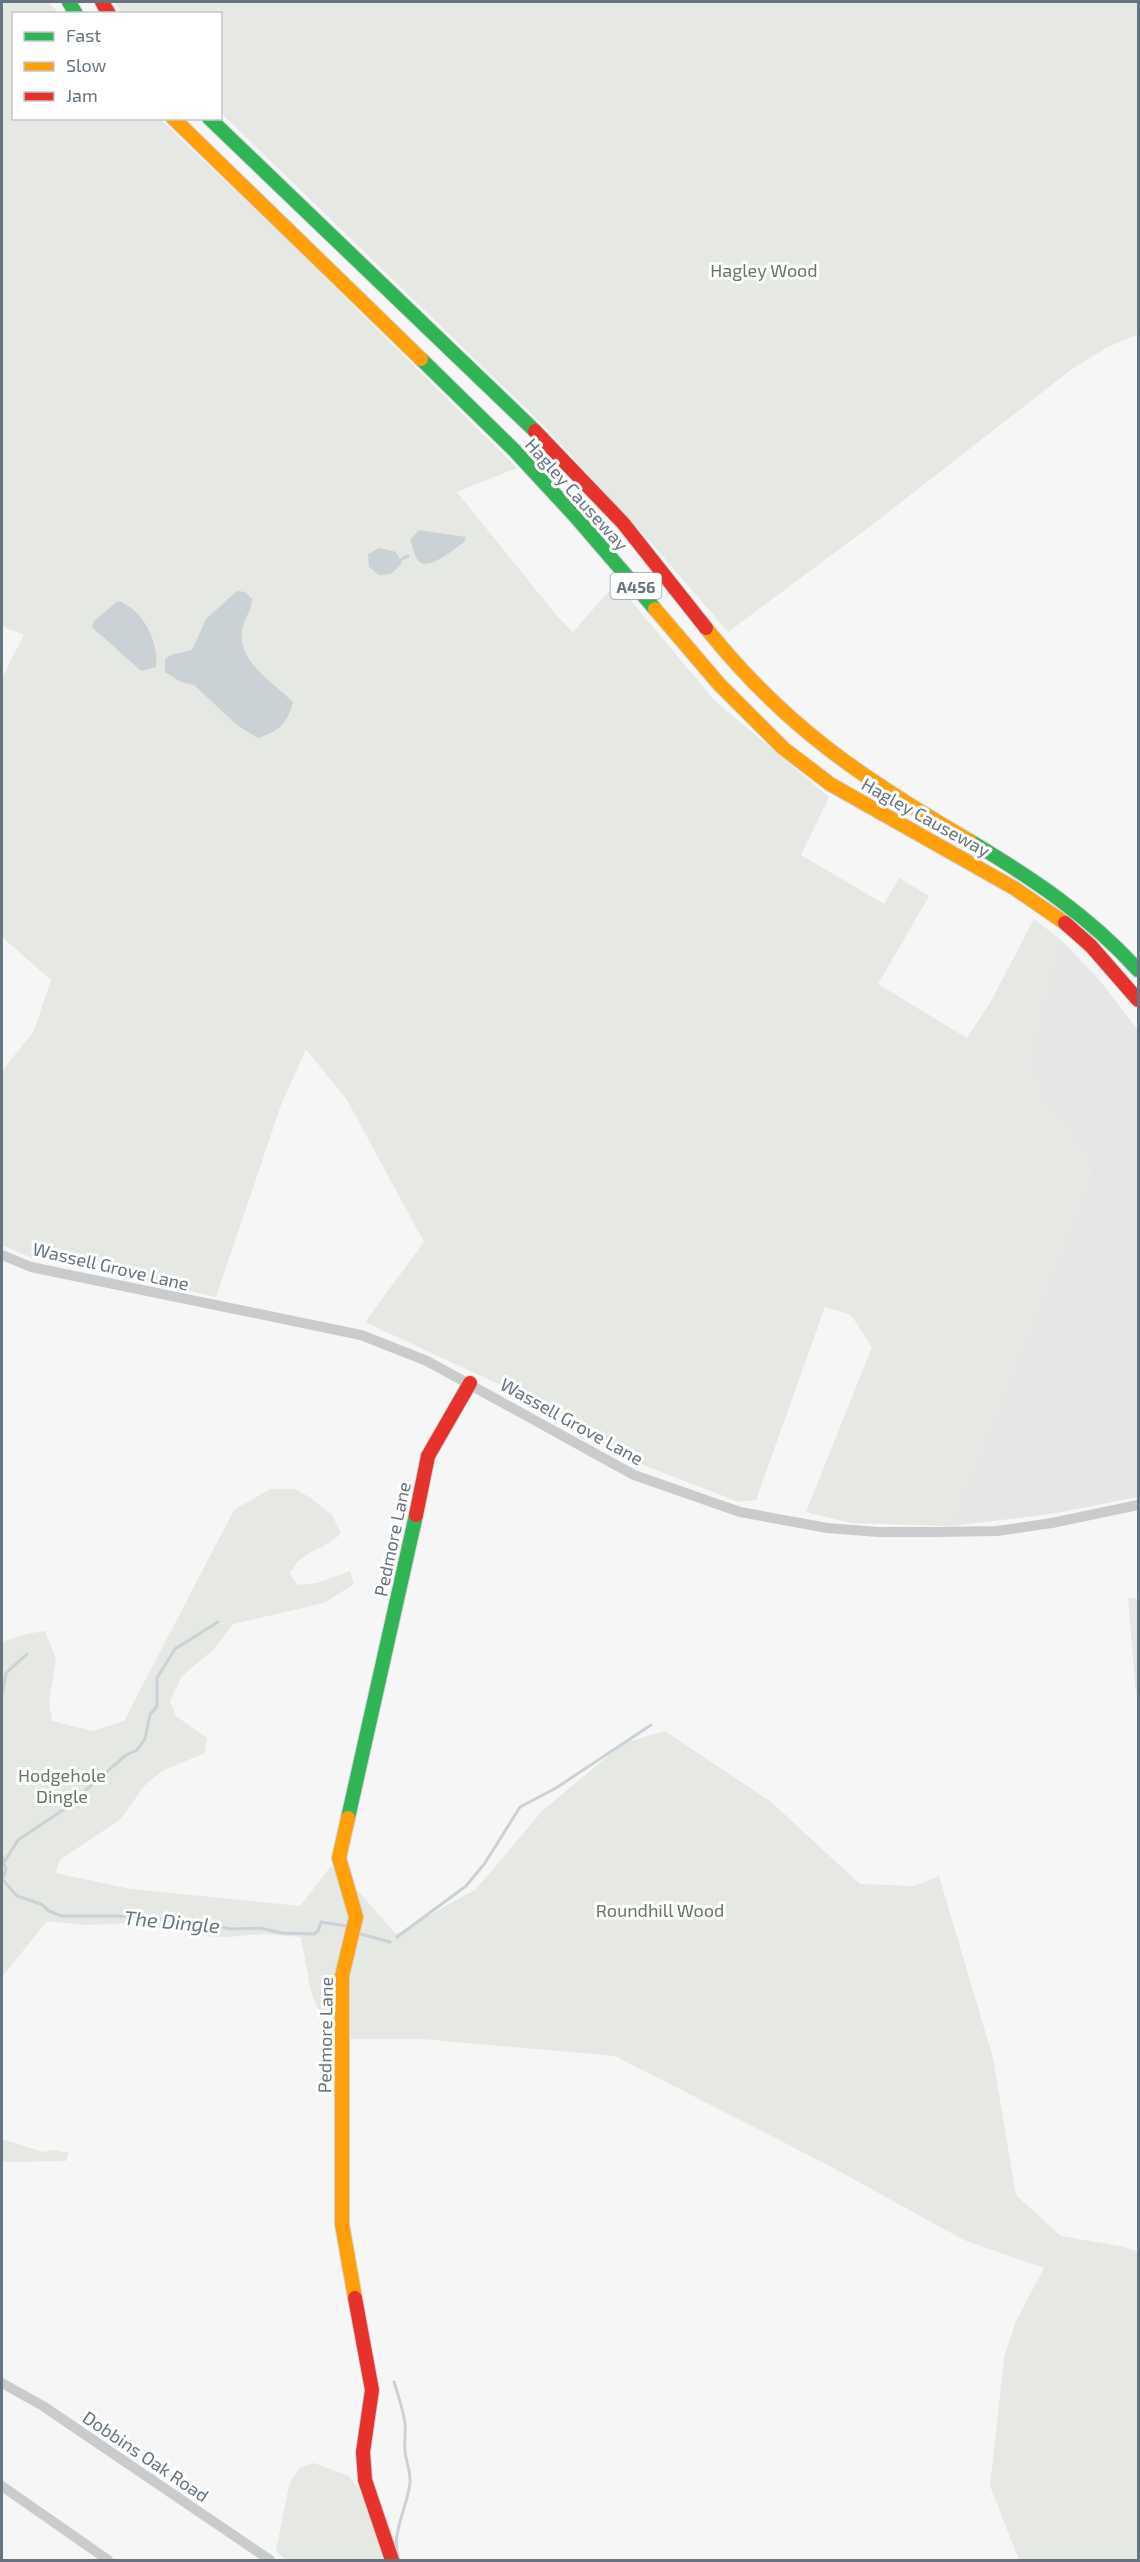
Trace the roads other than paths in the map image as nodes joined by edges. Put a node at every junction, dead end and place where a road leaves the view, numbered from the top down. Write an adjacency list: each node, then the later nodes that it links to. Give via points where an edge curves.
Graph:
1 (176, 120): 4 (main road, Hagley Causeway / A456, via 514,450 719,684 783,748 830,784 1014,888 1064,922 1091,946)
2 (211, 120): 3 (main road, Hagley Causeway / A456, via 599,496 708,630 792,721 901,800 1024,872 1101,931)
3 (1138, 970)
4 (1138, 1000)
5 (2, 1256): 6 (street, Wassell Grove Lane, via 31,1268 361,1335)
6 (470, 1383): 7 (street, Wassell Grove Lane, via 634,1475 740,1512 827,1528 878,1532 997,1531); 12 (main road, Pedmore Lane, via 428,1456 339,1858 356,1917 342,1976 342,2224 372,2390 363,2452 365,2480)
7 (1138, 1505)
8 (2, 2383): 11 (street, Dobbins Oak Road, via 43,2406)
9 (2, 2486): 10 (street)
10 (108, 2560)
11 (270, 2560)
12 (392, 2560)

